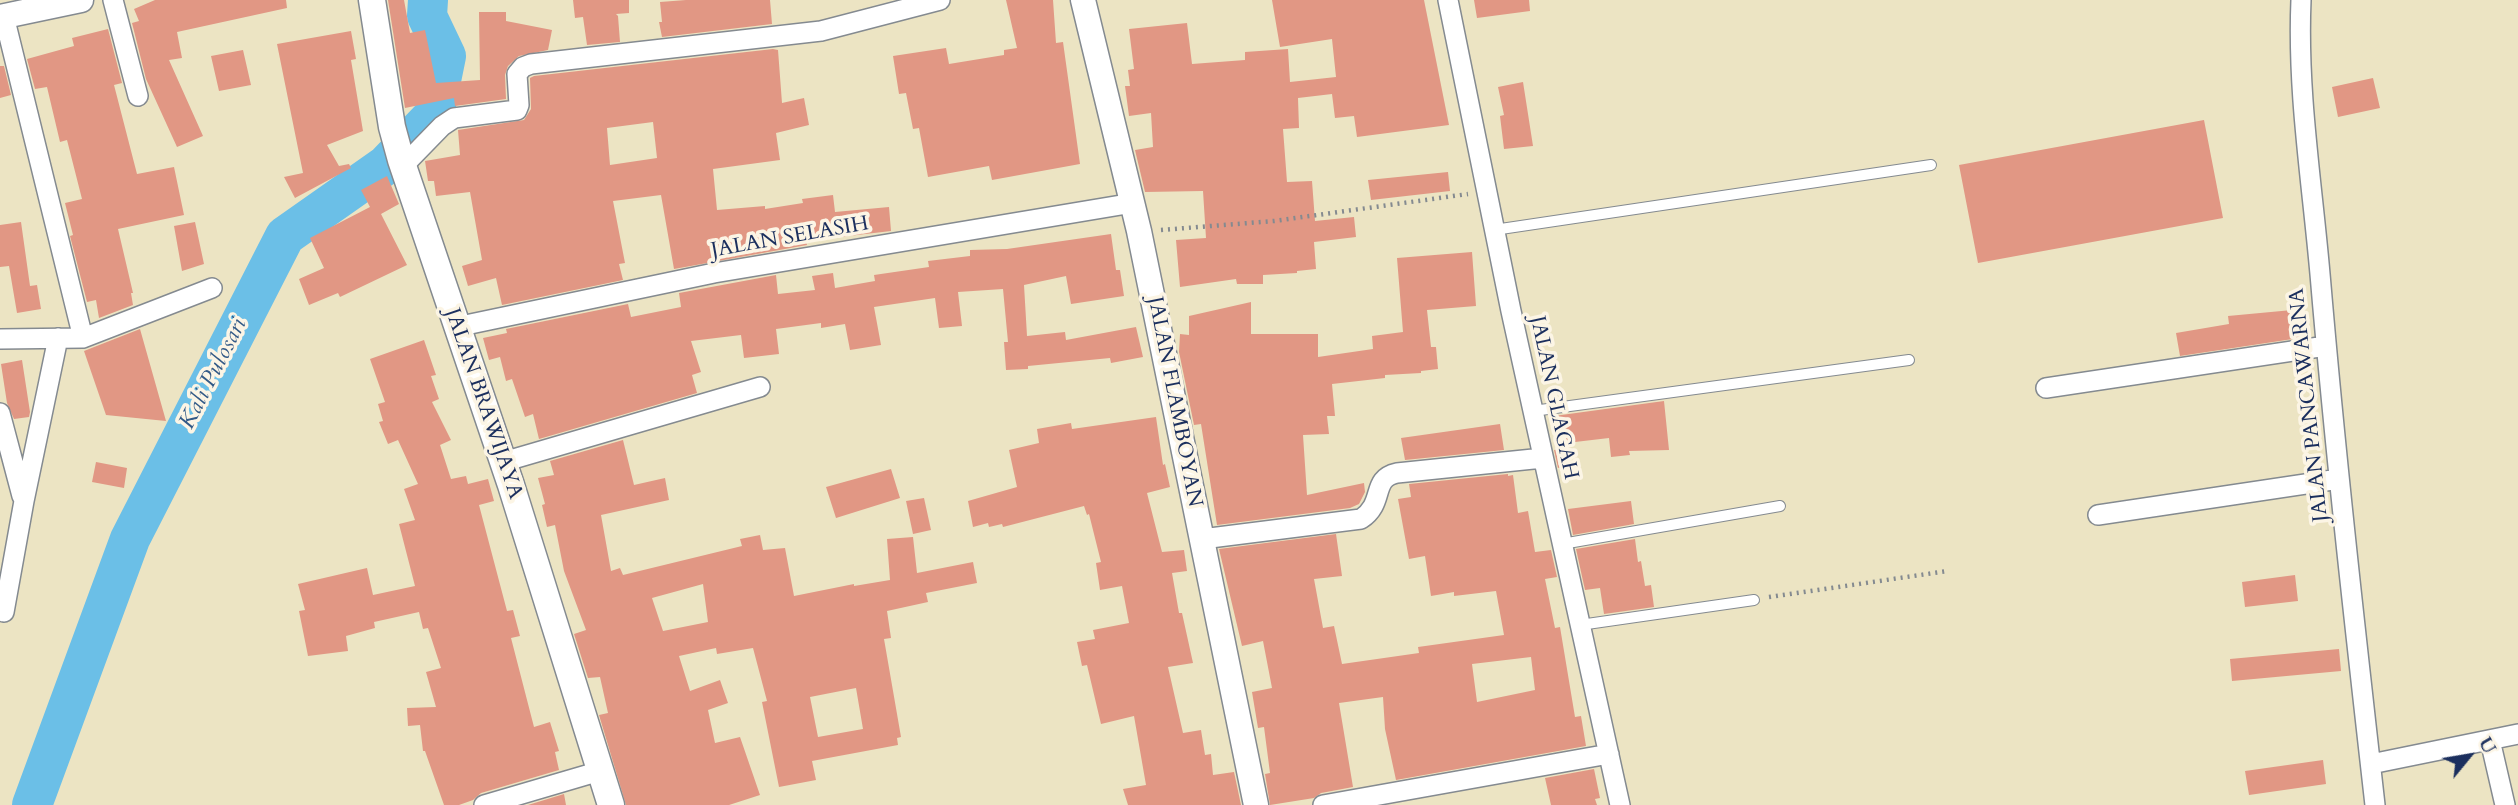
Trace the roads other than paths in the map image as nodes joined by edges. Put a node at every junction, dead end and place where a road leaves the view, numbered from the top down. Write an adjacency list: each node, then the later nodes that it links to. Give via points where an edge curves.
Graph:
1 (81, 0): 8 (street)
2 (113, 0): 9 (street)
3 (372, 0): 10 (main road, JALAN BRAWIJAYA)
4 (940, 0): 10 (street, via 821,31 531,64 517,74 517,110 454,118)
5 (1083, 0): 12 (street, JALAN FLAMBOYAN)
6 (1448, 0): 13 (street, JALAN GLAGAH)
7 (2301, 0): 19 (street, JALAN PANCAWARNA, via 2300,77)
8 (2, 16): 17 (street)
9 (138, 96)
10 (402, 163): 15 (main road, JALAN BRAWIJAYA)
11 (1930, 165): 13 (lane)
12 (1133, 203): 15 (street, JALAN SELASIH, via 714,273); 31 (street, JALAN FLAMBOYAN)
13 (1494, 230): 23 (street, JALAN GLAGAH)
14 (212, 288): 17 (street)
15 (456, 327): 26 (main road, JALAN BRAWIJAYA)
16 (58, 338): 17 (street); 18 (street); 28 (street)
17 (83, 338)
18 (0, 339)
19 (2326, 346): 22 (street); 27 (street, JALAN PANCAWARNA)
20 (1909, 360): 23 (lane)
21 (760, 387): 26 (street)
22 (2046, 388)
23 (1533, 411): 25 (street, JALAN GLAGAH)
24 (0, 413): 28 (street)
25 (1543, 458): 31 (street, via 1387,475 1371,512 1361,519); 32 (street, JALAN GLAGAH)
26 (502, 461): 40 (main road, JALAN BRAWIJAYA)
27 (2339, 480): 30 (street); 39 (street, JALAN PANCAWARNA)
28 (24, 501): 34 (street)
29 (1780, 506): 32 (lane)
30 (2098, 515)
31 (1202, 539): 43 (street, JALAN FLAMBOYAN)
32 (1562, 544): 35 (street, JALAN GLAGAH)
33 (1754, 600): 35 (lane)
34 (4, 612)
35 (1580, 625): 38 (street, JALAN GLAGAH)
36 (2518, 734): 37 (street)
37 (2490, 740): 39 (street); 47 (street)
38 (1609, 754): 44 (street); 45 (street, JALAN GLAGAH)
39 (2371, 764): 46 (street, JALAN PANCAWARNA)
40 (600, 771): 41 (street); 42 (main road, JALAN BRAWIJAYA)
41 (484, 805)
42 (611, 805)
43 (1256, 805)
44 (1323, 805)
45 (1620, 805)
46 (2375, 805)
47 (2505, 805)

